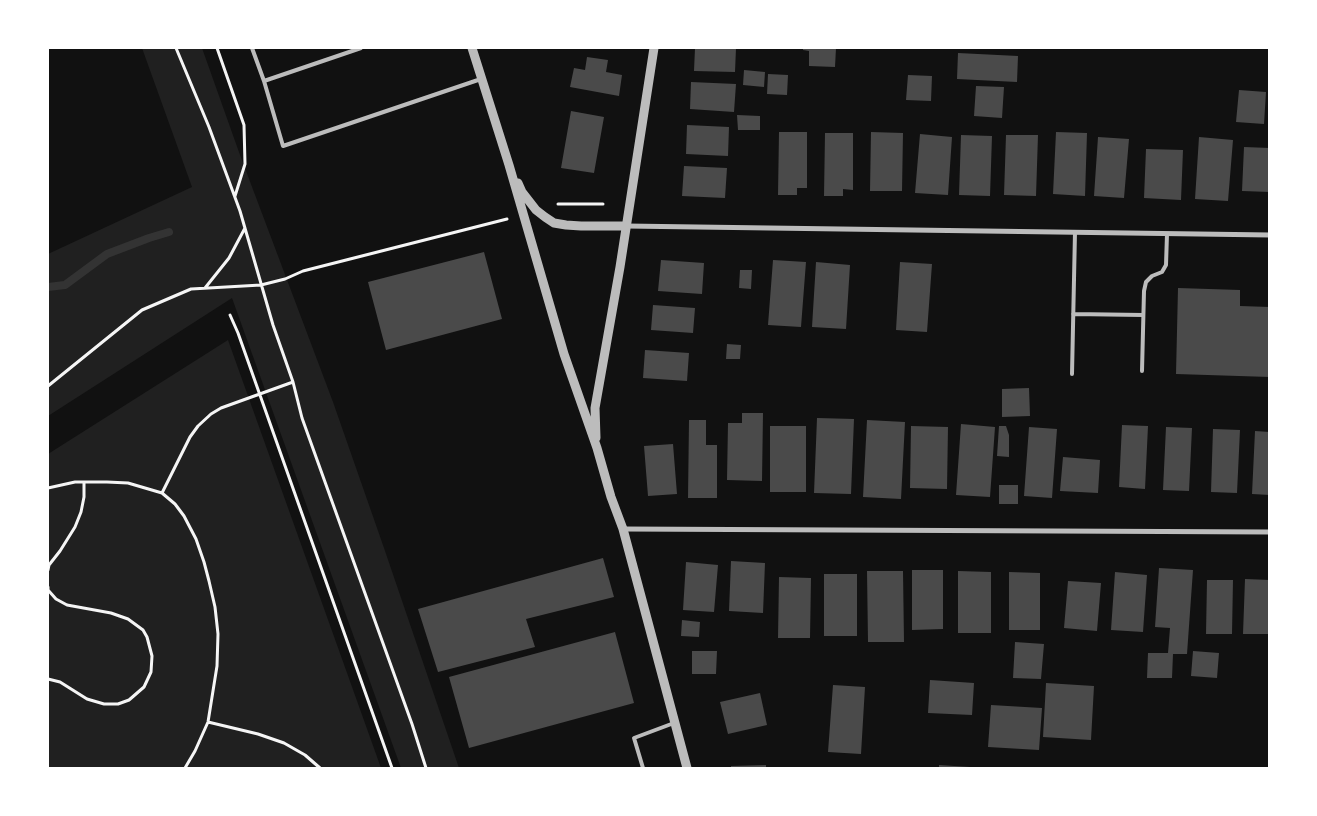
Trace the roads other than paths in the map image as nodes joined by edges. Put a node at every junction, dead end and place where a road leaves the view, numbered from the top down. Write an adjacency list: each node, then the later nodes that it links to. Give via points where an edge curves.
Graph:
1 (252, 48): 6 (lane)
2 (361, 48): 6 (lane)
3 (472, 48): 5 (street)
4 (654, 48): 8 (street)
5 (482, 78): 6 (lane, via 283,146); 7 (street)
6 (264, 81)
7 (509, 165): 8 (street, via 522,192 545,218 566,225); 16 (street, via 564,354)
8 (626, 226): 9 (street); 16 (street, via 595,408)
9 (1075, 232): 10 (street); 12 (lane)
10 (1167, 234): 11 (street); 13 (lane, via 1166,265 1162,272 1146,282)
11 (1270, 235)
12 (1073, 314): 13 (lane); 15 (lane)
13 (1144, 315): 14 (lane)
14 (1142, 372)
15 (1072, 374)
16 (597, 448): 17 (street)
17 (623, 529): 18 (street); 19 (street)
18 (1270, 532)
19 (674, 723): 20 (lane, via 634,738); 21 (street)
20 (643, 768)
21 (687, 768)

